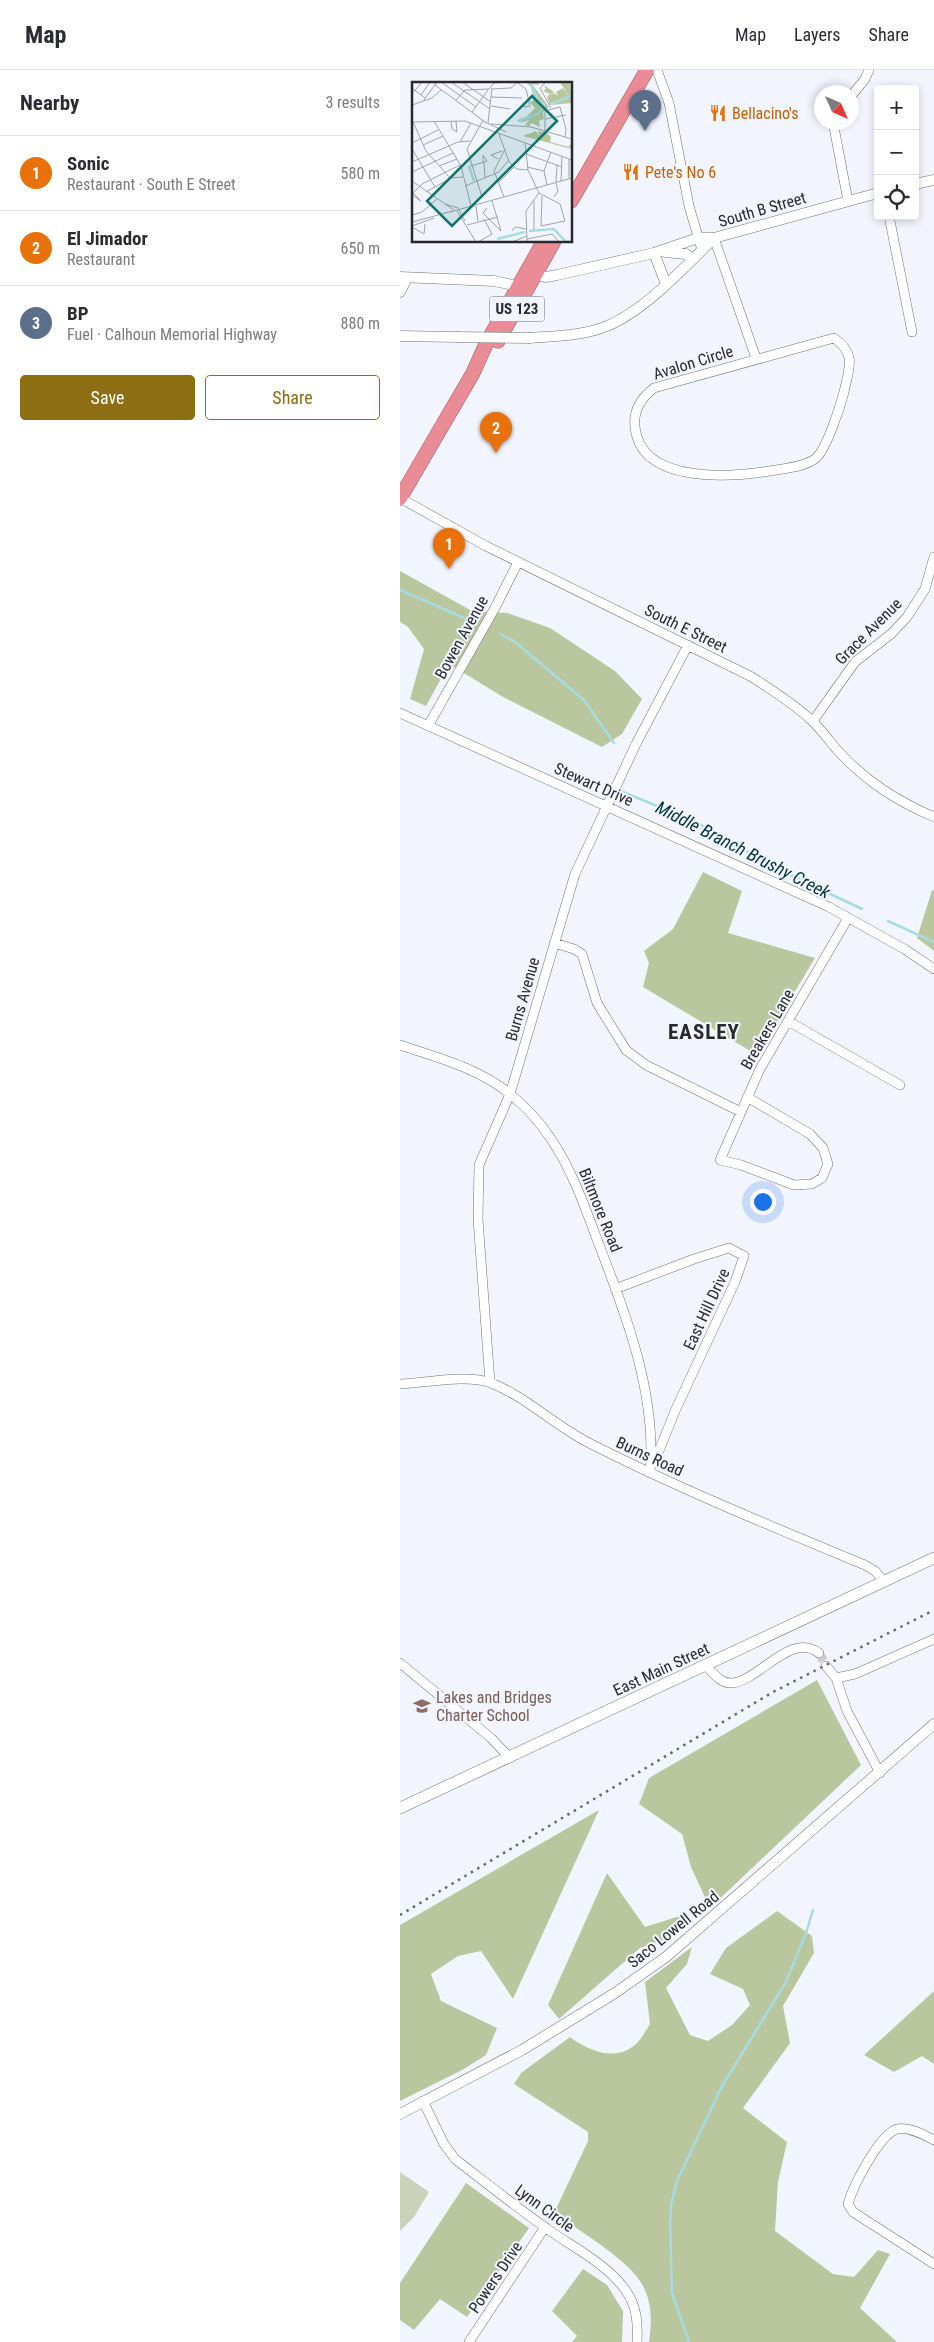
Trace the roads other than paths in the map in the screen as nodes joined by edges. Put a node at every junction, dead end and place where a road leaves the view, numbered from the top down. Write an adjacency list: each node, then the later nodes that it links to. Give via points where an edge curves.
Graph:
1 (647, 70): 9 (highway)
2 (658, 70): 12 (street, via 669,102)
3 (869, 70): 4 (street)
4 (859, 86)
5 (835, 130): 10 (street)
6 (934, 180): 7 (street)
7 (919, 183)
8 (874, 194): 10 (street, South B Street)
9 (572, 199)
10 (848, 201): 13 (street, South B Street)
11 (890, 220): 25 (street)
12 (698, 238): 13 (street, South B Street); 16 (street); 17 (street, South B Street)
13 (714, 238): 16 (street); 27 (street, Avalon Circle)
14 (543, 242): 22 (highway, US 123)
15 (553, 242): 19 (highway, US 123)
16 (702, 250): 18 (street)
17 (654, 253): 18 (street, South B Street, via 678,252); 19 (street, South B Street, via 546,277); 21 (street)
18 (692, 259): 21 (street)
19 (536, 275): 28 (highway, US 123, via 490,355)
20 (403, 277): 22 (street, via 494,281); 23 (street)
21 (666, 284): 26 (street, bridge, via 630,315 606,327 580,334 530,338)
22 (517, 286): 28 (highway, US 123)
23 (400, 292)
24 (400, 327): 26 (street)
25 (912, 332)
26 (403, 337)
27 (756, 358): 27 (street, Avalon Circle, via 834,338 847,349 850,358 842,399 826,442 815,459 793,467 766,471 690,474 673,469 645,452 636,434 634,420 643,396 676,380)
28 (473, 373): 29 (highway, US 123)
29 (400, 498): 31 (street, South E Street)
30 (934, 557): 32 (street, Grace Avenue)
31 (518, 562): 33 (street, South E Street); 36 (street, Bowen Avenue)
32 (932, 568): 35 (street, Grace Avenue, via 925,589 907,618 855,662)
33 (688, 645): 35 (street, South E Street, via 752,678 788,700); 37 (street, Burns Avenue)
34 (400, 713): 36 (street, Stewart Drive)
35 (813, 721): 38 (street, South E Street, via 871,782 907,806)
36 (428, 726): 37 (street, Stewart Drive)
37 (606, 806): 39 (street, Stewart Drive); 40 (street, Burns Avenue, via 575,874)
38 (934, 816)
39 (848, 918): 41 (street, Stewart Drive); 42 (street, Breakers Lane)
40 (554, 943): 45 (street, Burns Avenue); 47 (street, via 582,954 597,1003 626,1050 646,1065)
41 (934, 968)
42 (788, 1021): 44 (street); 46 (street, Breakers Lane)
43 (400, 1046): 45 (street, Biltmore Road, via 491,1080)
44 (900, 1085)
45 (510, 1094): 48 (street, Biltmore Road, via 533,1115 568,1166); 49 (street, Burns Avenue, via 478,1176)
46 (747, 1098): 47 (street, Breakers Lane); 47 (street, Breakers Lane, via 810,1134 823,1148 828,1164 822,1178 812,1184 794,1185 741,1164 720,1160)
47 (741, 1112)
48 (616, 1289): 51 (street, Biltmore Road, via 645,1386 652,1448); 51 (street, East Hill Drive, via 728,1248 744,1256)
49 (490, 1383): 50 (street, Burns Road, via 472,1380); 51 (street, Burns Road, via 523,1400 578,1438)
50 (400, 1384)
51 (650, 1473): 53 (street, Burns Road, via 865,1565)
52 (934, 1558): 53 (main road, East Main Street)
53 (884, 1581): 57 (main road, East Main Street)
54 (934, 1639): 59 (street, via 855,1674)
55 (818, 1653): 57 (street, via 805,1646 782,1655 731,1684 721,1681)
56 (400, 1663): 61 (street, via 491,1738)
57 (706, 1666): 61 (main road, East Main Street)
58 (826, 1666): 59 (street)
59 (836, 1678): 62 (street, via 847,1711)
60 (934, 1724): 62 (street, Saco Lowell Road)
61 (510, 1758): 63 (main road, East Main Street)
62 (880, 1773): 64 (street, Saco Lowell Road, via 666,1957 615,1993 522,2050)
63 (400, 1808)
64 (423, 2101): 65 (street, Saco Lowell Road); 67 (street, Lynn Circle, via 455,2159)
65 (400, 2114)
66 (934, 2140): 68 (street, via 918,2132 898,2129 888,2134 866,2164 852,2189 848,2204 853,2212)
67 (545, 2227): 69 (street, Powers Drive); 70 (street, Lynn Circle, via 611,2274 627,2292 635,2310)
68 (934, 2264)
69 (469, 2342)
70 (637, 2342)

